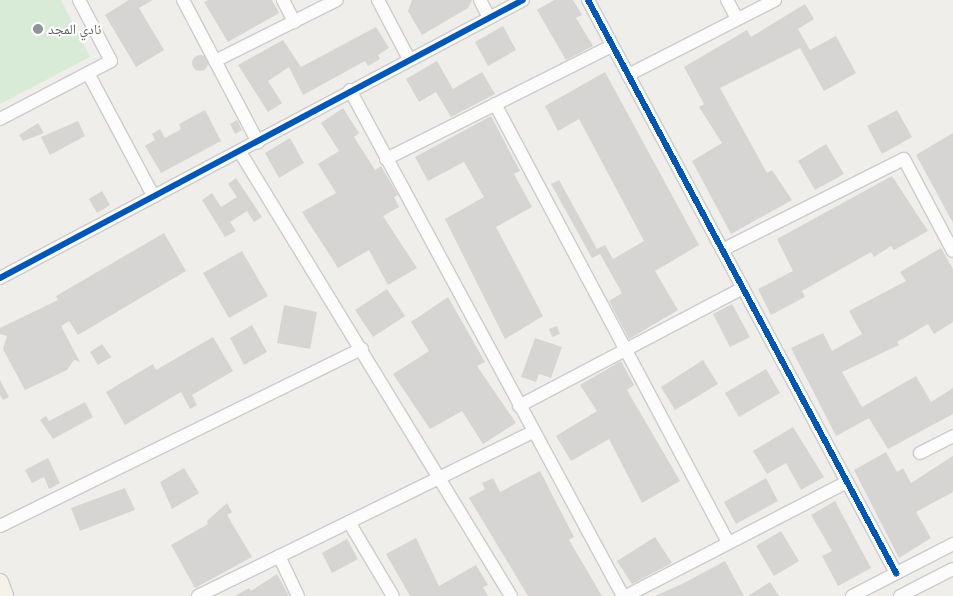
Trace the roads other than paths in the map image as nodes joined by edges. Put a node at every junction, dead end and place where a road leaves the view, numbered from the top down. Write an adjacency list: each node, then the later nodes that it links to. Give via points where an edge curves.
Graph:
1 (79, 0): 17 (street, via 111,61)
2 (183, 0): 16 (street)
3 (283, 0): 13 (street)
4 (337, 0): 13 (street)
5 (378, 0): 15 (street)
6 (480, 0): 11 (street)
7 (523, 0): 11 (street)
8 (588, 0): 14 (street)
9 (727, 0): 12 (street)
10 (775, 0): 12 (street)
11 (489, 18): 15 (street)
12 (737, 19): 18 (street)
13 (294, 22): 16 (street)
14 (612, 46): 18 (street); 20 (street)
15 (409, 59): 19 (street)
16 (215, 61): 22 (street)
17 (88, 73): 21 (street); 25 (street)
18 (628, 75): 26 (street)
19 (350, 90): 22 (street); 24 (street)
20 (495, 104): 24 (street); 31 (street)
21 (0, 119)
22 (258, 142): 23 (street)
23 (240, 152): 25 (street); 30 (street)
24 (386, 159): 32 (street)
25 (154, 197): 28 (street)
26 (722, 250): 27 (street, via 904,159); 29 (street)
27 (953, 251)
28 (0, 278)
29 (743, 288): 31 (street); 37 (street)
30 (362, 349): 36 (street); 39 (street)
31 (628, 350): 32 (street); 40 (street)
32 (519, 406): 33 (street)
33 (533, 432): 36 (street); 51 (street)
34 (953, 436): 35 (street)
35 (920, 453)
36 (441, 477): 38 (street); 50 (street)
37 (847, 482): 40 (street); 44 (street)
38 (349, 522): 42 (street); 49 (street)
39 (0, 526)
40 (728, 543): 51 (street)
41 (953, 544): 44 (street)
42 (279, 556): 47 (street); 48 (street)
43 (953, 568): 53 (street)
44 (896, 573): 52 (street)
45 (0, 582): 46 (main road)
46 (5, 596)
47 (198, 596)
48 (298, 596)
49 (394, 596)
50 (511, 596)
51 (624, 596)
52 (852, 596)
53 (900, 596)

